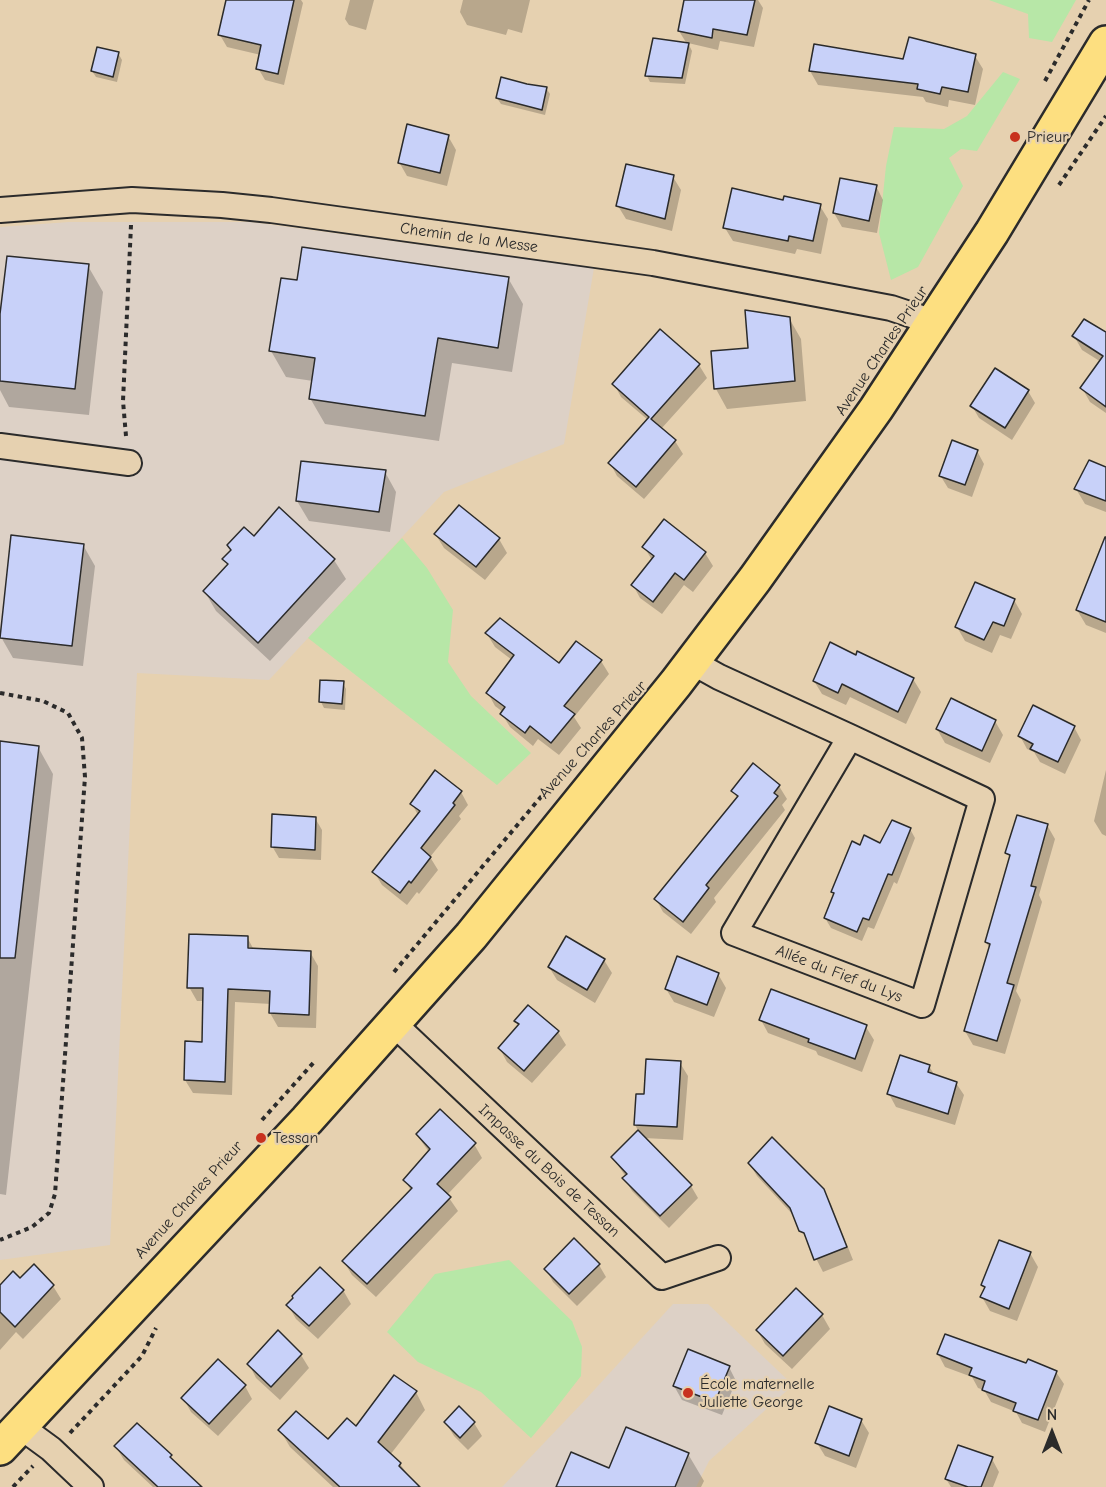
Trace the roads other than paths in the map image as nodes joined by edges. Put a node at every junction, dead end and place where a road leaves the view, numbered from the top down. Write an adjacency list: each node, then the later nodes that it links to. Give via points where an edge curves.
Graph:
1 (1106, 43): 3 (main road, Avenue Charles Prieur)
2 (0, 210): 3 (street, Chemin de la Messe, via 132,200 271,210 653,263 891,308)
3 (933, 322): 6 (main road, Avenue Charles Prieur, via 816,495)
4 (0, 446): 5 (street)
5 (129, 463)
6 (692, 662): 7 (street, Allée du Fief du Lys); 8 (main road, Avenue Charles Prieur, via 539,854)
7 (850, 737): 7 (street, Allée du Fief du Lys, via 981,799 922,1005 734,933)
8 (394, 1024): 9 (street, Impasse du Bois de Tessan, via 662,1277); 10 (main road, Avenue Charles Prieur)
9 (718, 1258)
10 (11, 1438): 11 (street, via 51,1449)
11 (90, 1487)

